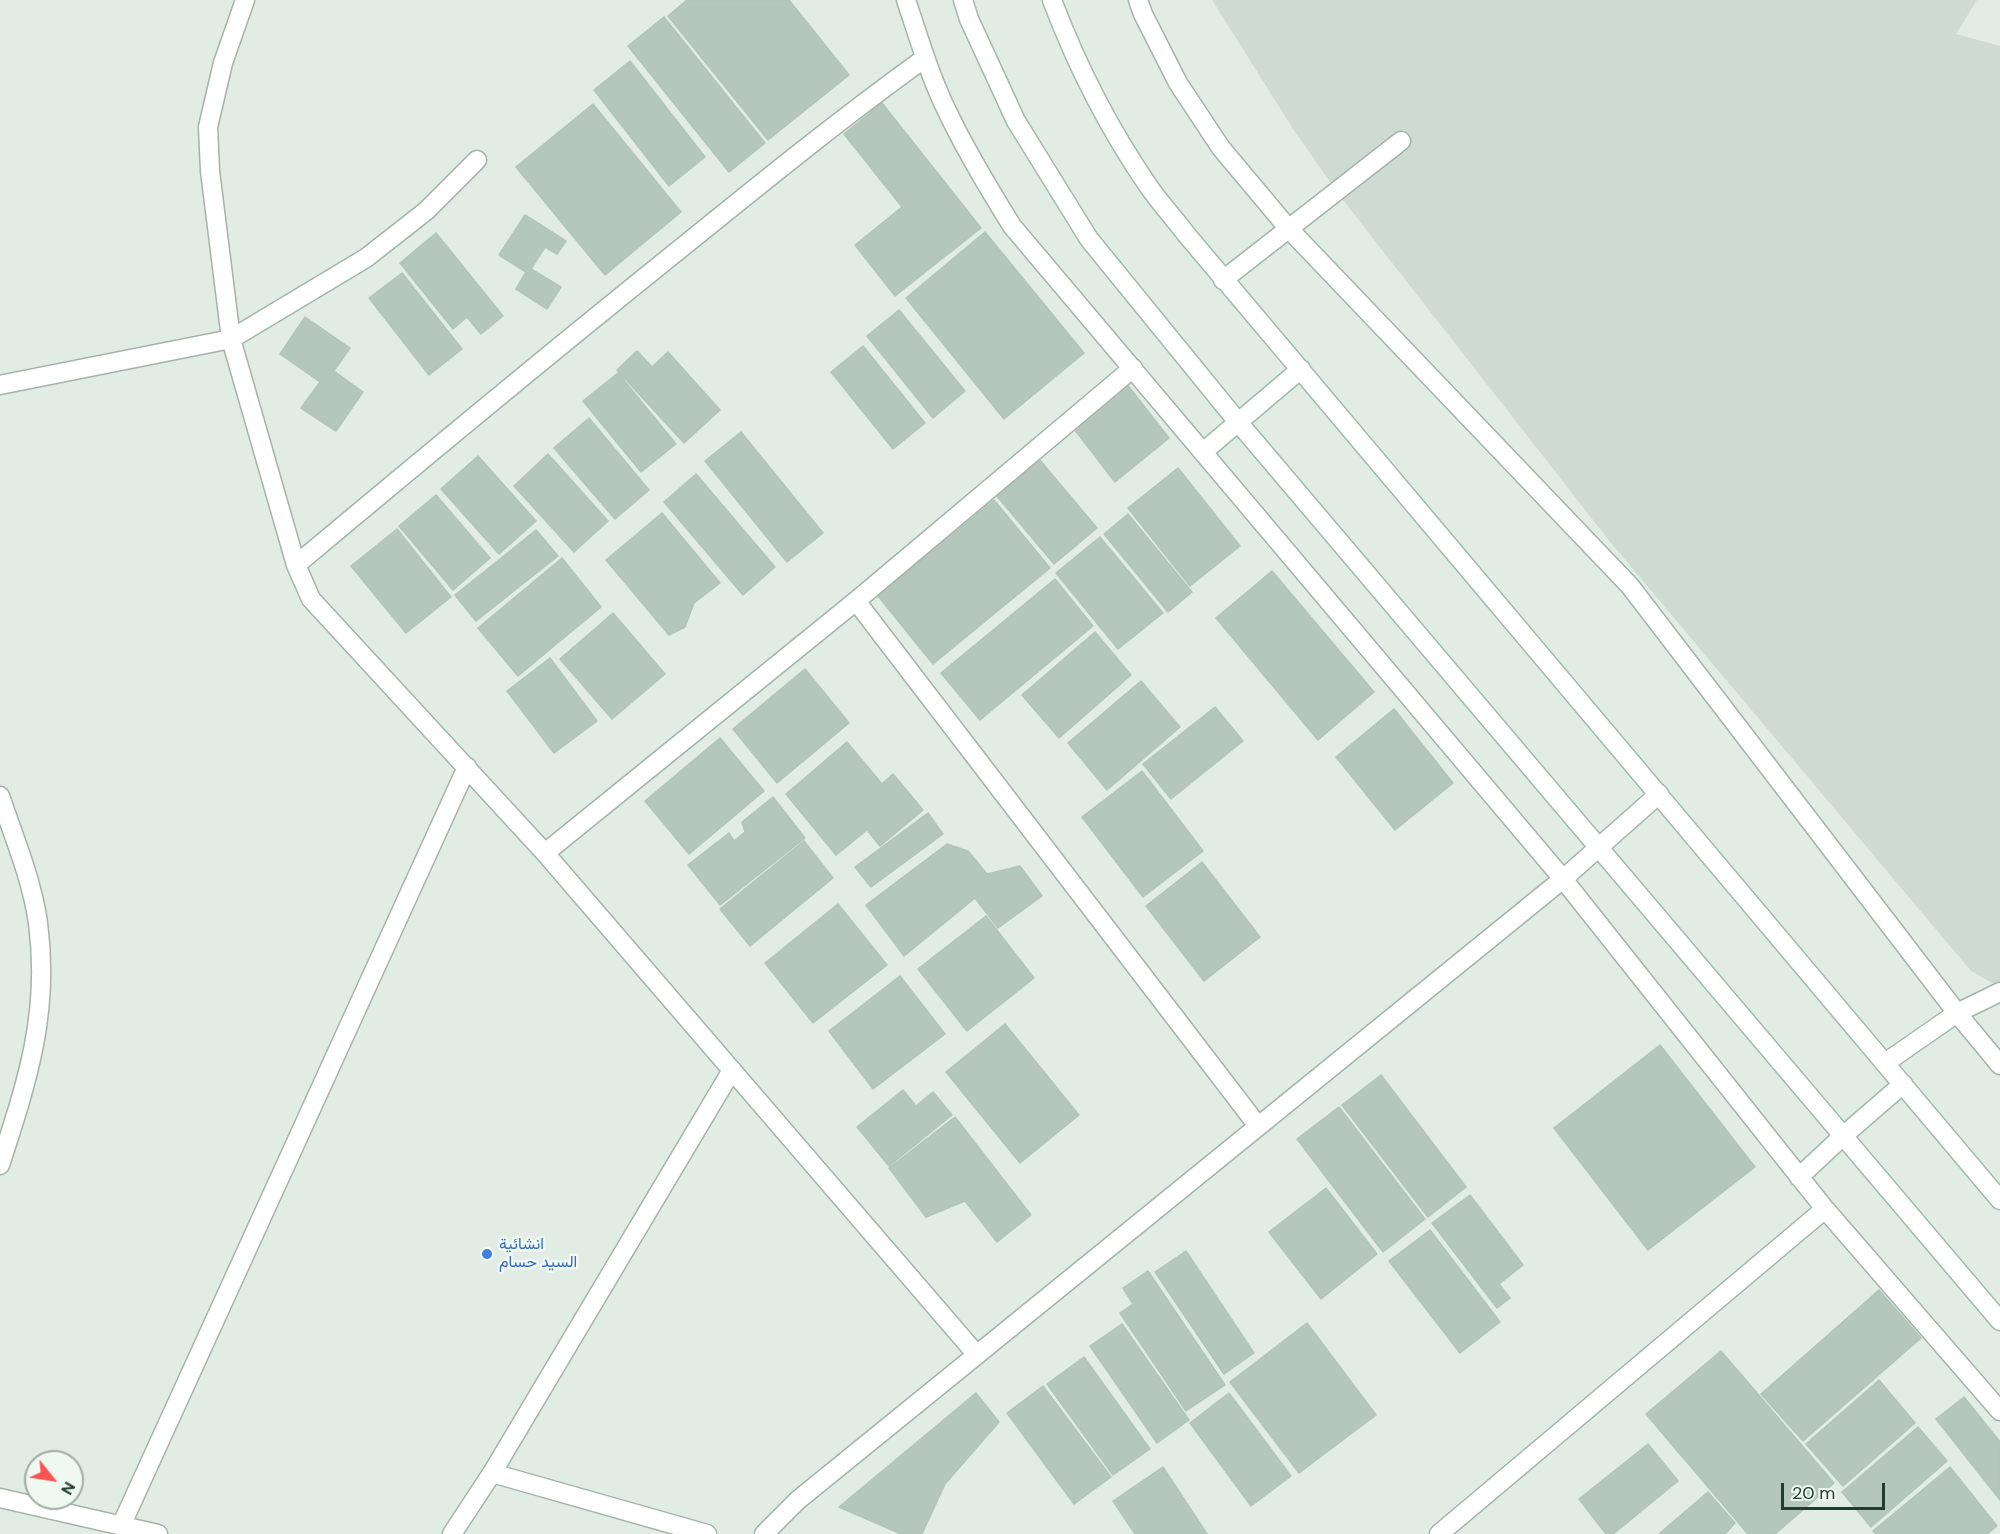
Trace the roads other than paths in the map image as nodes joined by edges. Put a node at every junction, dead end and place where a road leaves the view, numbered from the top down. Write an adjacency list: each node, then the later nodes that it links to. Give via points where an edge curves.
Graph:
1 (245, 0): 11 (street, via 223,63 208,127)
2 (906, 0): 6 (street)
3 (963, 0): 15 (street, via 1016,121 1089,239)
4 (1052, 0): 10 (street, via 1089,87 1118,138 1149,187)
5 (1138, 0): 9 (street, via 1178,83 1221,148)
6 (925, 58): 12 (street, via 974,165 1012,226); 17 (street, via 855,108 632,287)
7 (1401, 141): 9 (street)
8 (477, 160): 11 (street, via 426,211 366,258)
9 (1288, 228): 10 (street); 26 (street, via 1630,586)
10 (1223, 280): 13 (street)
11 (231, 339): 14 (street); 17 (street)
12 (1133, 368): 16 (street); 18 (street)
13 (1301, 369): 15 (street); 20 (street)
14 (0, 385)
15 (1238, 422): 16 (street); 22 (street)
16 (1203, 452): 24 (street)
17 (296, 565): 19 (street, via 311,599)
18 (856, 601): 23 (street); 31 (street)
19 (467, 767): 23 (street); 42 (street)
20 (1659, 794): 22 (street); 27 (street)
21 (0, 796): 33 (street, via 27,874 38,922 42,969 31,1065)
22 (1599, 849): 24 (street); 32 (street)
23 (545, 853): 29 (street)
24 (1563, 879): 31 (street); 34 (street)
25 (2000, 992): 26 (street)
26 (1957, 1013): 27 (street); 28 (street)
27 (1885, 1063): 30 (street)
28 (2000, 1065)
29 (732, 1070): 38 (street); 40 (street)
30 (1903, 1084): 32 (street); 35 (street)
31 (1258, 1126): 38 (street)
32 (1843, 1136): 34 (street); 37 (street)
33 (0, 1165)
34 (1799, 1177): 36 (street)
35 (2000, 1200)
36 (1825, 1209): 39 (street); 47 (street)
37 (2000, 1321)
38 (977, 1355): 46 (street, via 798,1500)
39 (2000, 1411)
40 (492, 1473): 44 (street); 45 (street)
41 (0, 1498): 42 (street)
42 (121, 1526): 43 (street)
43 (158, 1534)
44 (452, 1534)
45 (707, 1534)
46 (764, 1534)
47 (1439, 1534)

